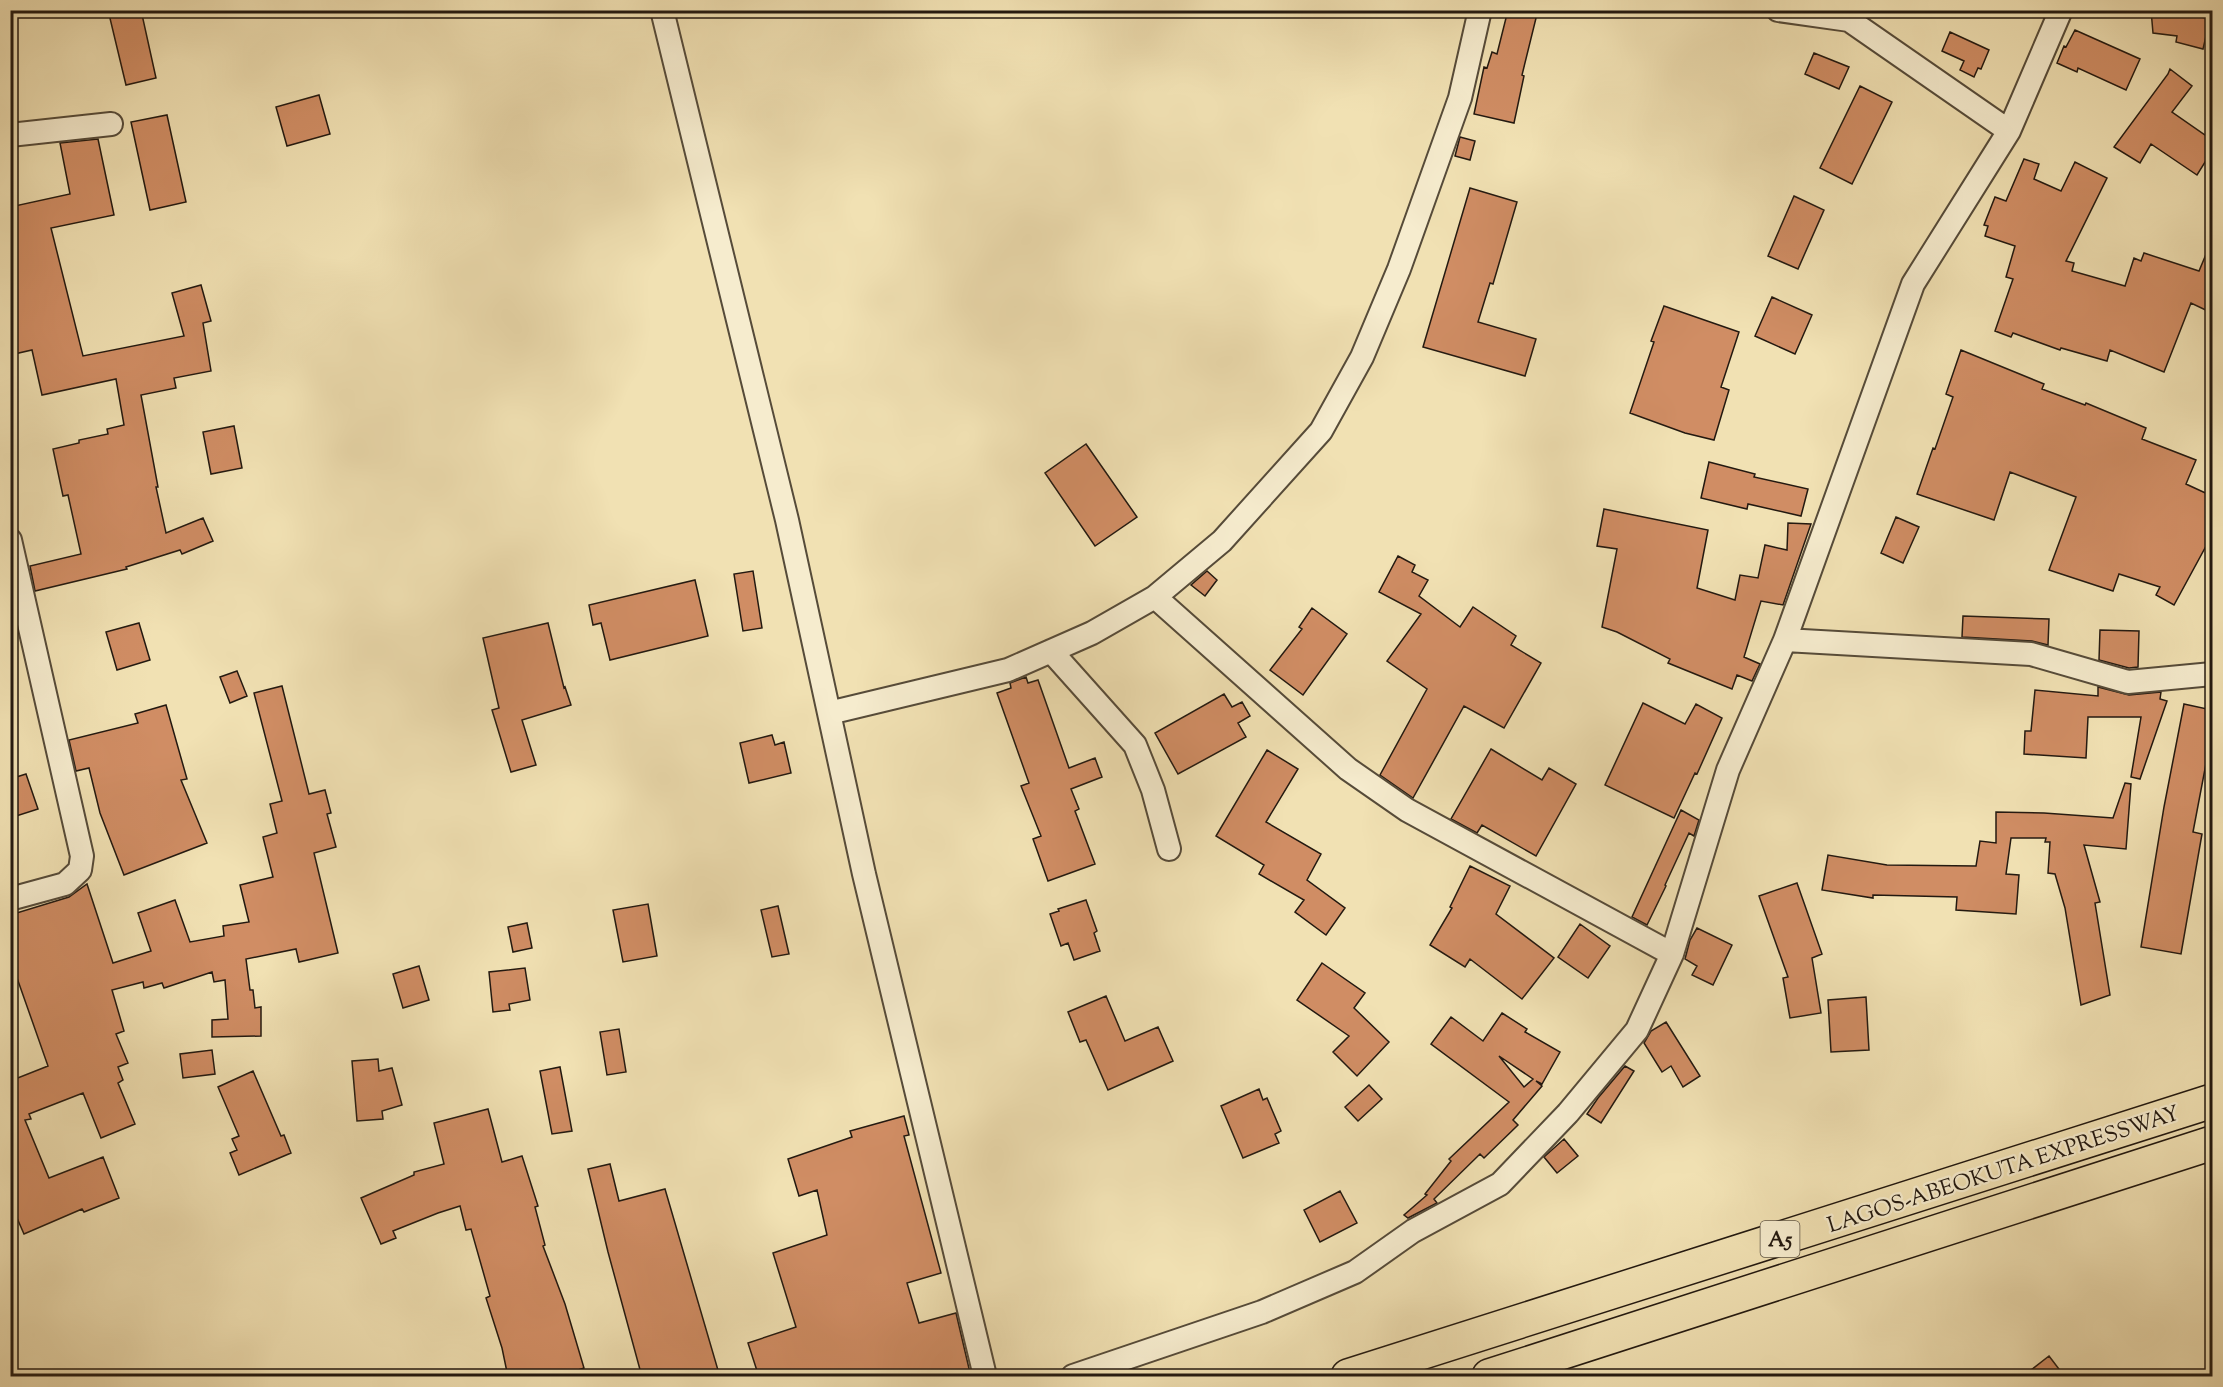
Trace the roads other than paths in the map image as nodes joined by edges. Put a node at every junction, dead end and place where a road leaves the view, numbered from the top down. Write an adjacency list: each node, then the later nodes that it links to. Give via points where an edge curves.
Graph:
1 (662, 10): 13 (street, via 788,520)
2 (1480, 10): 9 (street, via 1460,98 1399,269 1362,357 1321,431 1222,541)
3 (1778, 10): 6 (street, via 1849,20)
4 (2061, 10): 6 (street)
5 (111, 124): 7 (street)
6 (2009, 131): 10 (street, via 1913,284)
7 (10, 135)
8 (10, 540): 15 (street, via 82,856 80,870 65,884)
9 (1155, 597): 11 (street); 16 (street, via 1348,769 1398,805)
10 (1785, 640): 12 (street, via 2031,654 2128,682); 16 (street, via 1728,770)
11 (1052, 651): 13 (street, via 1008,670); 14 (street, via 1136,745)
12 (2212, 674)
13 (829, 713): 19 (street)
14 (1169, 849)
15 (10, 899)
16 (1672, 954): 20 (street, via 1637,1030 1568,1113 1500,1184 1413,1231 1355,1272 1262,1312)
17 (2212, 1101): 21 (highway, LAGOS-ABEOKUTA EXPRESSWAY / A5)
18 (2212, 1143): 22 (highway, LAGOS-ABEOKUTA EXPRESSWAY / A5)
19 (985, 1377)
20 (1073, 1377)
21 (1348, 1377)
22 (1489, 1377)

